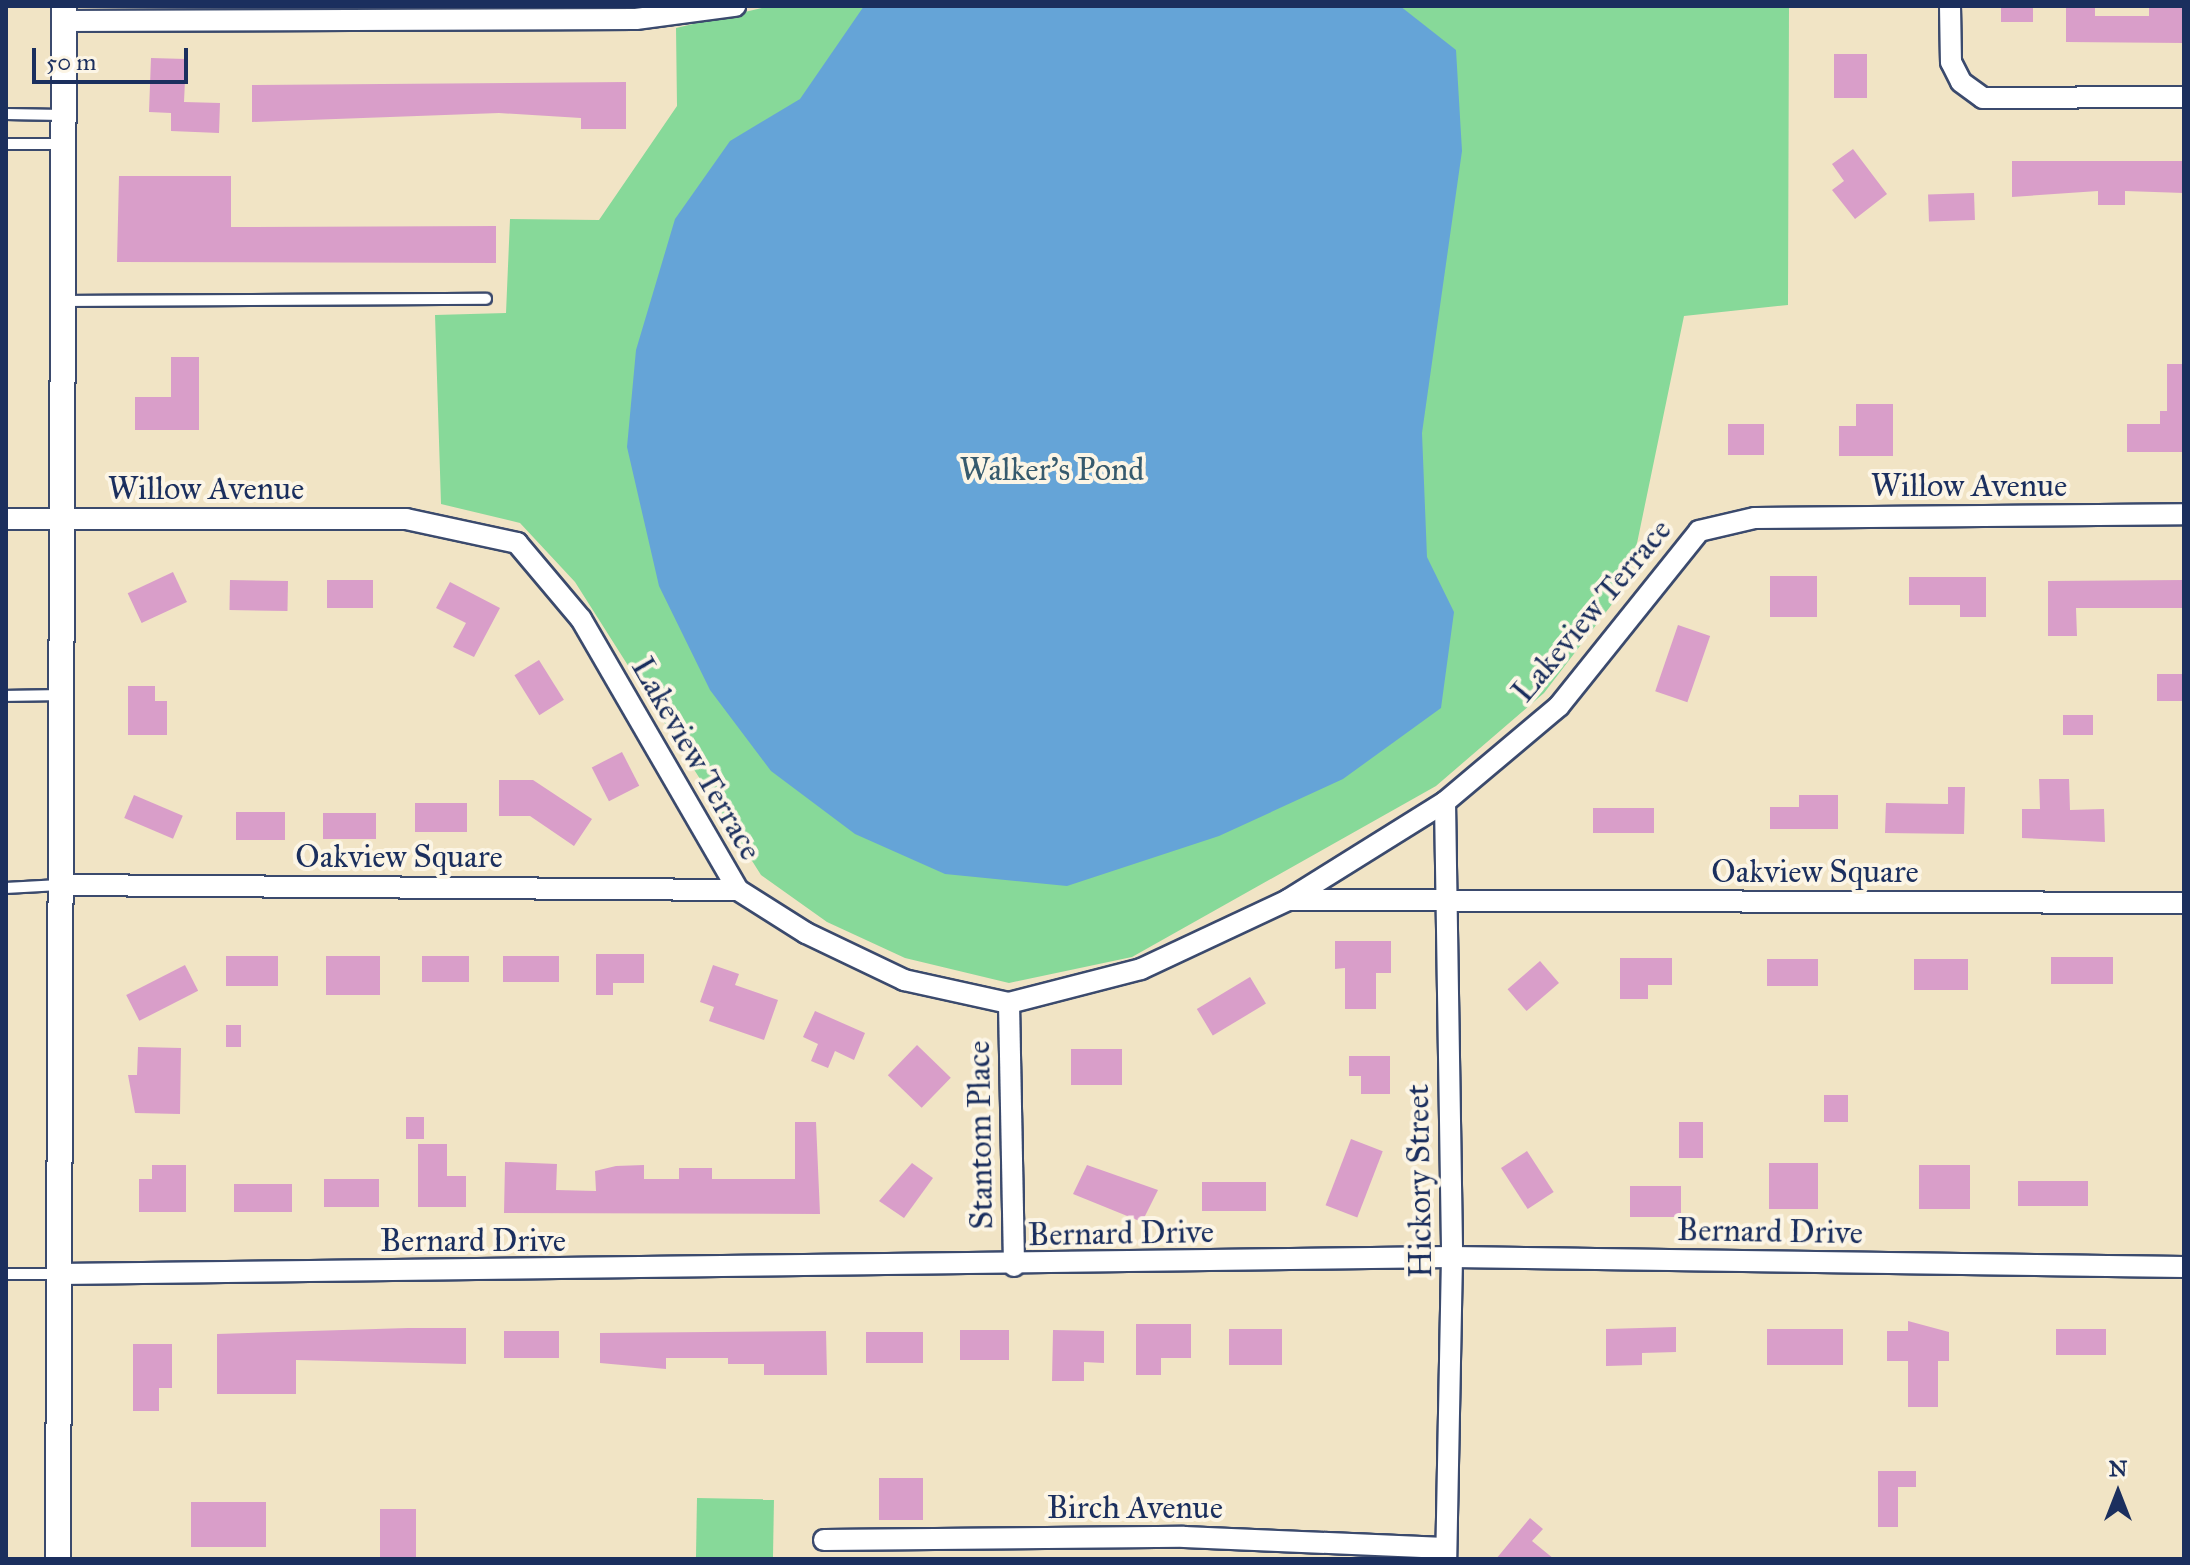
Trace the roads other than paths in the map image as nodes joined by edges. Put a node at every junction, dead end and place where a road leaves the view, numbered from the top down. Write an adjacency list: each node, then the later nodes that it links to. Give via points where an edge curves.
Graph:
1 (735, 6): 3 (street, via 636,19)
2 (1950, 6): 4 (street, via 1951,62 1961,82 1983,98)
3 (64, 14): 6 (street)
4 (2184, 97)
5 (6, 114): 6 (lane)
6 (63, 115): 8 (street)
7 (6, 144): 8 (lane)
8 (63, 144): 10 (street)
9 (486, 299): 10 (lane)
10 (62, 301): 14 (street)
11 (2184, 514): 12 (street, Willow Avenue)
12 (1755, 518): 18 (street, Lakeview Terrace, via 1699,531 1559,706)
13 (6, 519): 14 (street, Willow Avenue)
14 (59, 519): 15 (street, Willow Avenue); 16 (street)
15 (406, 519): 21 (street, Lakeview Terrace, via 517,543 581,619)
16 (59, 695): 17 (lane); 19 (street)
17 (6, 696)
18 (1445, 802): 22 (street, Lakeview Terrace); 23 (street, Hickory Street)
19 (59, 885): 20 (lane); 21 (street, Oakview Square); 30 (street)
20 (6, 888)
21 (738, 890): 25 (street, Lakeview Terrace, via 806,933 904,980)
22 (1288, 900): 23 (street, Lakeview Terrace); 25 (street, Lakeview Terrace, via 1141,969)
23 (1447, 902): 24 (street, Oakview Square); 26 (street, Hickory Street)
24 (2184, 903)
25 (1009, 1003): 27 (street, Stantom Place)
26 (1452, 1257): 27 (street, Bernard Drive); 28 (street, Bernard Drive); 34 (street, Hickory Street)
27 (1014, 1266): 30 (street, Bernard Drive)
28 (2184, 1267)
29 (6, 1274): 30 (lane)
30 (59, 1274): 35 (street)
31 (1221, 1538): 33 (street, Birch Avenue); 34 (street, Birch Avenue); 36 (street)
32 (824, 1540): 33 (street, Birch Avenue)
33 (891, 1549)
34 (1446, 1554)
35 (58, 1559)
36 (1222, 1559)

